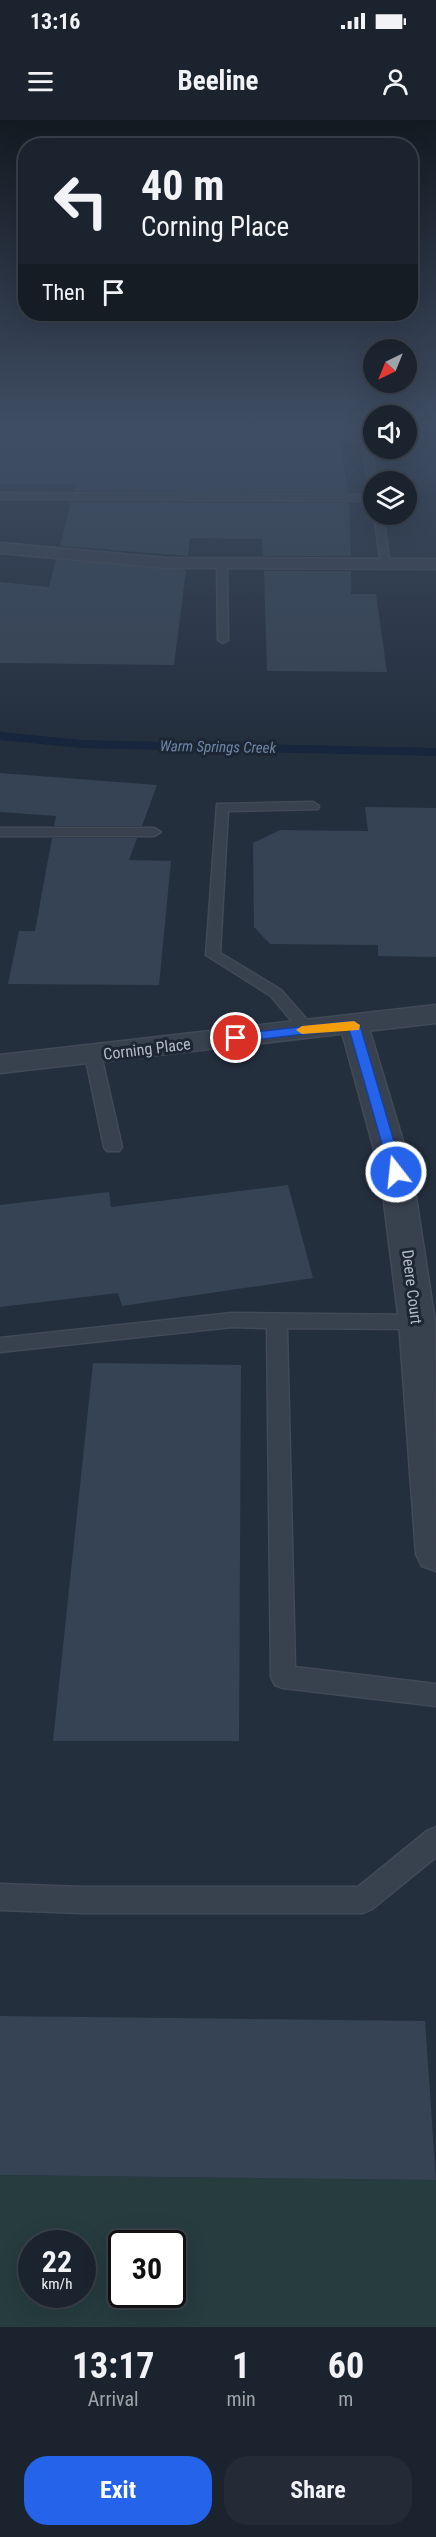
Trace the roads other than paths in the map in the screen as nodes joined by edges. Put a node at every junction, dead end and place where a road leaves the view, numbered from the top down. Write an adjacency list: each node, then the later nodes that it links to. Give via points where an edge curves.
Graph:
1 (380, 528): 4 (lane)
2 (0, 548): 3 (street, via 166,563)
3 (222, 563): 4 (street); 6 (lane)
4 (386, 564): 5 (street)
5 (436, 564)
6 (223, 640)
7 (313, 806): 12 (lane, via 222,807 213,955 276,993)
8 (0, 832): 9 (lane)
9 (154, 832)
10 (436, 1014): 11 (street, Corning Place)
11 (354, 1025): 12 (street, Corning Place); 17 (street, Deere Court, via 396,1172)
12 (307, 1029): 13 (street, Corning Place)
13 (93, 1055): 14 (street, Corning Place); 15 (lane)
14 (0, 1064)
15 (113, 1148)
16 (277, 1320): 17 (lane); 18 (lane, via 232,1320); 20 (lane, via 283,1677)
17 (417, 1322): 19 (street, Deere Court)
18 (0, 1345)
19 (436, 1552)
20 (436, 1695)
21 (436, 1840): 22 (lane, via 363,1900)
22 (0, 1897)

